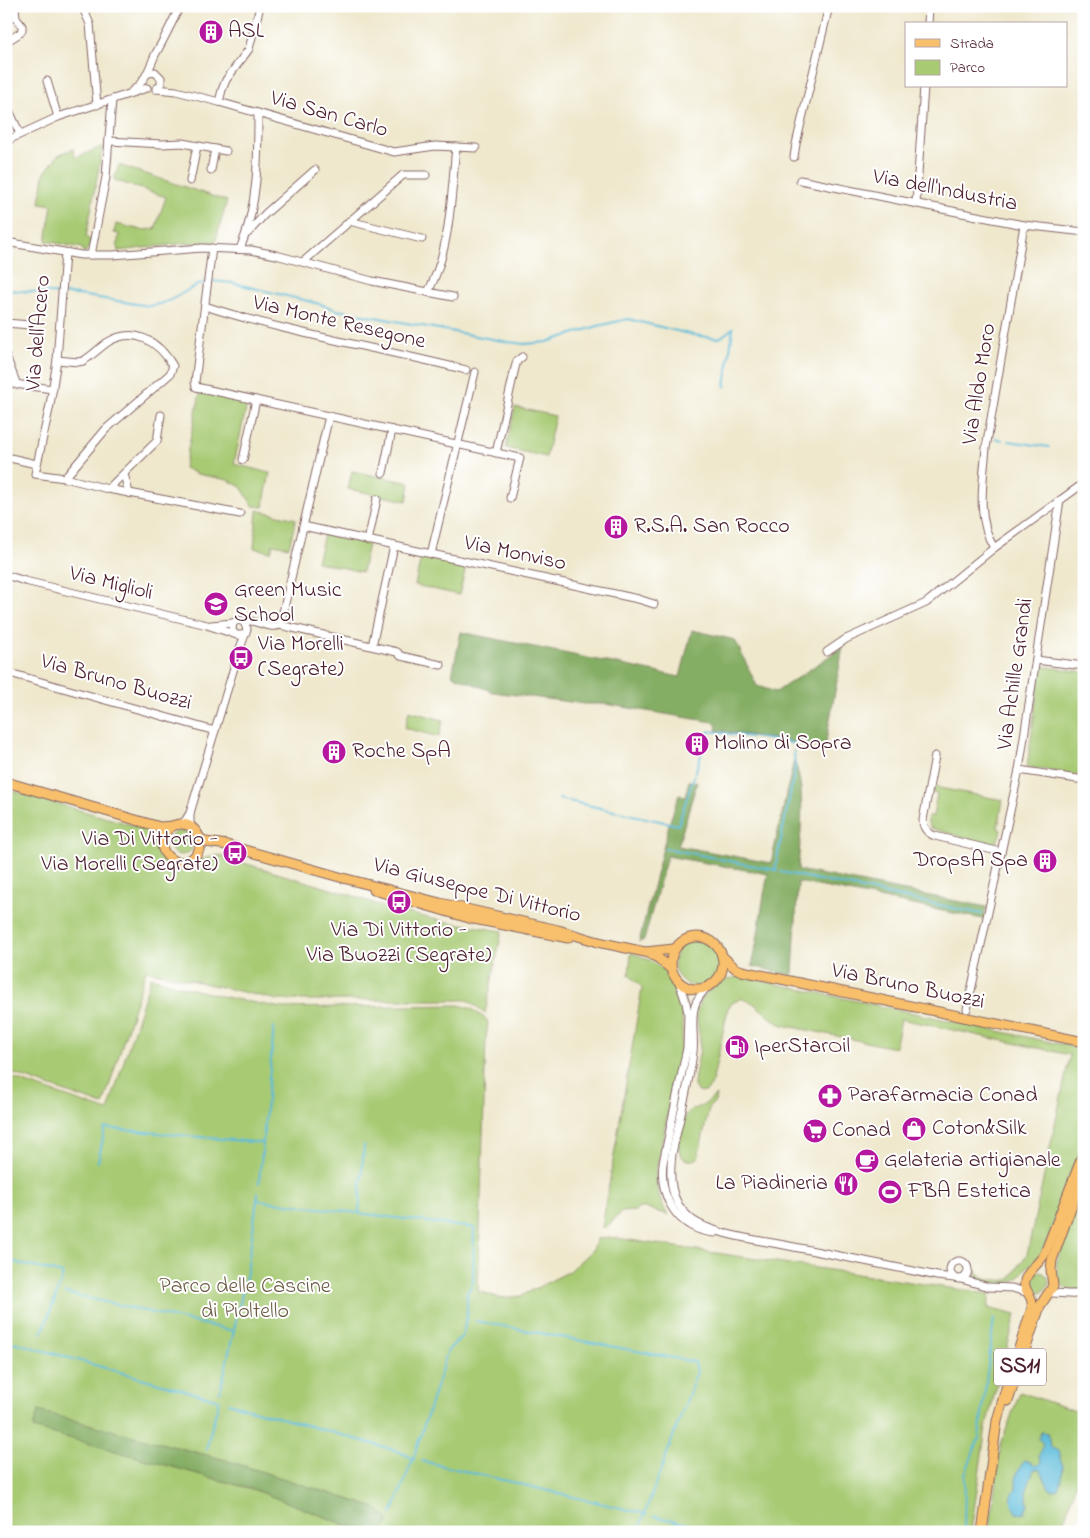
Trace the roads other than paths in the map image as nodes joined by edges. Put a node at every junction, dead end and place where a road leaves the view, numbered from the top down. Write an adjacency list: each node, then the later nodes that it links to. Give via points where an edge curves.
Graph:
1 (15, 6): 8 (street, via 22,32)
2 (82, 6): 20 (street, via 90,24)
3 (180, 6): 9 (street)
4 (829, 6): 31 (street)
5 (929, 6): 7 (street)
6 (259, 10): 18 (street, via 249,49 226,80)
7 (928, 22)
8 (6, 42)
9 (149, 74): 10 (street, via 160,75); 12 (street, via 144,83); 16 (street)
10 (162, 80): 14 (street); 15 (street, Via San Carlo)
11 (47, 81): 22 (street)
12 (147, 88): 14 (street); 16 (street)
13 (924, 88): 37 (street)
14 (158, 89): 15 (street, Via San Carlo)
15 (176, 91): 18 (street, Via San Carlo)
16 (128, 94): 17 (street)
17 (112, 100): 20 (street); 25 (street)
18 (219, 102): 21 (street, Via San Carlo)
19 (6, 104): 23 (street)
20 (97, 105): 22 (street)
21 (258, 113): 27 (street, Via San Carlo, via 394,152 434,146); 38 (street, via 258,170)
22 (58, 117): 23 (street)
23 (20, 134): 24 (street)
24 (6, 141)
25 (109, 141): 26 (street); 49 (street, via 106,178)
26 (197, 146): 29 (street); 36 (street)
27 (456, 147): 28 (street, Via San Carlo); 51 (street, via 444,240)
28 (476, 148)
29 (216, 149): 30 (street); 32 (street)
30 (226, 151)
31 (794, 157)
32 (212, 170)
33 (315, 170): 39 (street)
34 (426, 175): 40 (street, via 404,175)
35 (800, 180): 37 (street, Via dell'Industria)
36 (190, 181)
37 (916, 204): 41 (street, Via dell'Industria)
38 (252, 208): 39 (street); 43 (street)
39 (265, 214): 43 (street)
40 (349, 221): 44 (street); 50 (street)
41 (1024, 225): 42 (street, Via dell'Industria); 86 (street, Via Aldo Moro, via 982,485 984,516)
42 (1084, 232)
43 (246, 234): 47 (street)
44 (422, 239)
45 (6, 242): 48 (street)
46 (212, 248): 47 (street); 49 (street); 53 (street)
47 (240, 249): 50 (street)
48 (65, 253): 49 (street); 58 (street, Via dell'Acero)
49 (91, 255)
50 (303, 262): 51 (street)
51 (428, 292): 52 (street)
52 (453, 297)
53 (205, 306): 59 (street, Via Monte Resegone, via 280,329); 64 (street, via 195,386)
54 (6, 323): 55 (street)
55 (30, 325)
56 (6, 356): 62 (street)
57 (522, 357): 69 (street, via 515,368)
58 (57, 360): 63 (street, Via dell'Acero); 75 (street, via 83,361 110,341 133,335 156,346 173,369 106,429)
59 (466, 370)
60 (475, 372): 68 (street)
61 (6, 383): 62 (street)
62 (17, 384): 63 (street)
63 (52, 389): 72 (street, Via dell'Acero)
64 (256, 400): 66 (street); 71 (street)
65 (161, 415): 74 (street, via 158,441)
66 (329, 416): 67 (street); 83 (street)
67 (392, 430): 68 (street); 73 (street)
68 (458, 444): 69 (street); 87 (street)
69 (496, 453): 79 (street, via 520,458)
70 (6, 457): 72 (street)
71 (243, 460)
72 (36, 464): 75 (street, Via dell'Acero, via 35,474)
73 (383, 473)
74 (124, 474): 77 (street); 78 (street)
75 (65, 478): 77 (street)
76 (1084, 483): 81 (street)
77 (108, 489): 78 (street)
78 (129, 493): 82 (street)
79 (510, 498)
80 (377, 499): 84 (street)
81 (1060, 500): 86 (street); 100 (street, Via Achille Grandi)
82 (240, 514)
83 (303, 526): 84 (street, Via Monviso); 93 (street)
84 (368, 540): 85 (street, Via Monviso)
85 (394, 546): 87 (street, Via Monviso); 97 (street)
86 (994, 548): 99 (street, via 926,603 846,639)
87 (431, 554): 89 (street, Via Monviso)
88 (6, 575): 94 (street, Via Miglioli)
89 (654, 604)
90 (242, 621): 91 (street); 92 (street); 95 (street)
91 (233, 623): 94 (street); 96 (street, via 232,630)
92 (262, 623): 93 (street); 95 (street, via 253,624)
93 (280, 625): 97 (street)
94 (207, 626): 96 (street, Via Miglioli)
95 (246, 631): 96 (street); 98 (street)
96 (236, 635): 98 (street)
97 (372, 646): 101 (street)
98 (239, 651): 104 (street)
99 (827, 652)
100 (1036, 660): 102 (street); 106 (street, Via Achille Grandi)
101 (441, 665)
102 (1084, 666)
103 (6, 672): 104 (street, Via Bruno Buozzi)
104 (215, 730): 109 (street)
105 (935, 756): 116 (street, via 924,828 935,836)
106 (1019, 770): 107 (street); 116 (street, Via Achille Grandi)
107 (1084, 780)
108 (6, 782): 110 (main road)
109 (190, 813): 111 (street, via 185,821); 112 (street)
110 (143, 822): 111 (main road, via 160,827); 114 (main road, via 157,834)
111 (176, 825): 112 (main road); 114 (main road, via 165,833)
112 (192, 828): 113 (main road)
113 (198, 837): 115 (main road, Via Giuseppe Di Vittorio, via 206,842); 117 (main road)
114 (162, 845): 117 (main road, via 166,854 175,861 186,861)
115 (227, 845): 117 (main road, Via Giuseppe Di Vittorio, via 213,846); 119 (main road, Via Giuseppe Di Vittorio, via 440,903)
116 (1001, 852): 126 (street, Via Achille Grandi)
117 (196, 854)
118 (674, 949): 119 (main road, Via Giuseppe Di Vittorio); 120 (main road, via 687,938 700,936 713,942); 121 (main road)
119 (645, 952): 121 (main road, Via Giuseppe Di Vittorio)
120 (722, 956): 122 (main road, Via Bruno Buozzi); 123 (main road, via 723,965)
121 (671, 969): 124 (main road)
122 (742, 971): 123 (main road, Via Bruno Buozzi); 127 (main road, Via Bruno Buozzi)
123 (718, 978): 125 (main road)
124 (679, 982): 125 (main road, via 692,988); 132 (street, via 688,1012 687,1048 663,1162 663,1185 670,1205 691,1226)
125 (708, 986): 132 (street, via 693,1012 694,1049 672,1154 671,1184 680,1208 691,1219 702,1226)
126 (967, 1009)
127 (1067, 1039): 128 (main road, Via Bruno Buozzi); 129 (main road, Via Bruno Buozzi)
128 (1084, 1042)
129 (1084, 1048)
130 (1084, 1152): 135 (main road, via 1045,1253)
131 (1084, 1172): 137 (main road, SS11, via 1053,1257)
132 (735, 1235): 136 (street)
133 (951, 1266): 134 (street, via 955,1261 962,1261); 136 (street, via 941,1273); 138 (street, via 950,1274)
134 (968, 1270): 138 (street, via 966,1276); 139 (street, via 974,1281)
135 (1029, 1273): 137 (main road, via 1039,1268 1048,1271); 140 (street, via 1016,1285); 142 (main road, SS11, via 1025,1286)
136 (928, 1274): 138 (street)
137 (1052, 1278): 143 (main road, SS11, via 1053,1286); 144 (street)
138 (958, 1279): 139 (street)
139 (984, 1286): 140 (street)
140 (1004, 1288): 142 (street)
141 (1084, 1292): 144 (street)
142 (1030, 1293): 143 (main road, via 1039,1297); 145 (main road, SS11, via 1031,1312 1004,1396)
143 (1048, 1293): 144 (street); 145 (main road, SS11, via 1040,1306)
144 (1067, 1293)
145 (994, 1442): 146 (main road, SS11)
146 (982, 1532)

